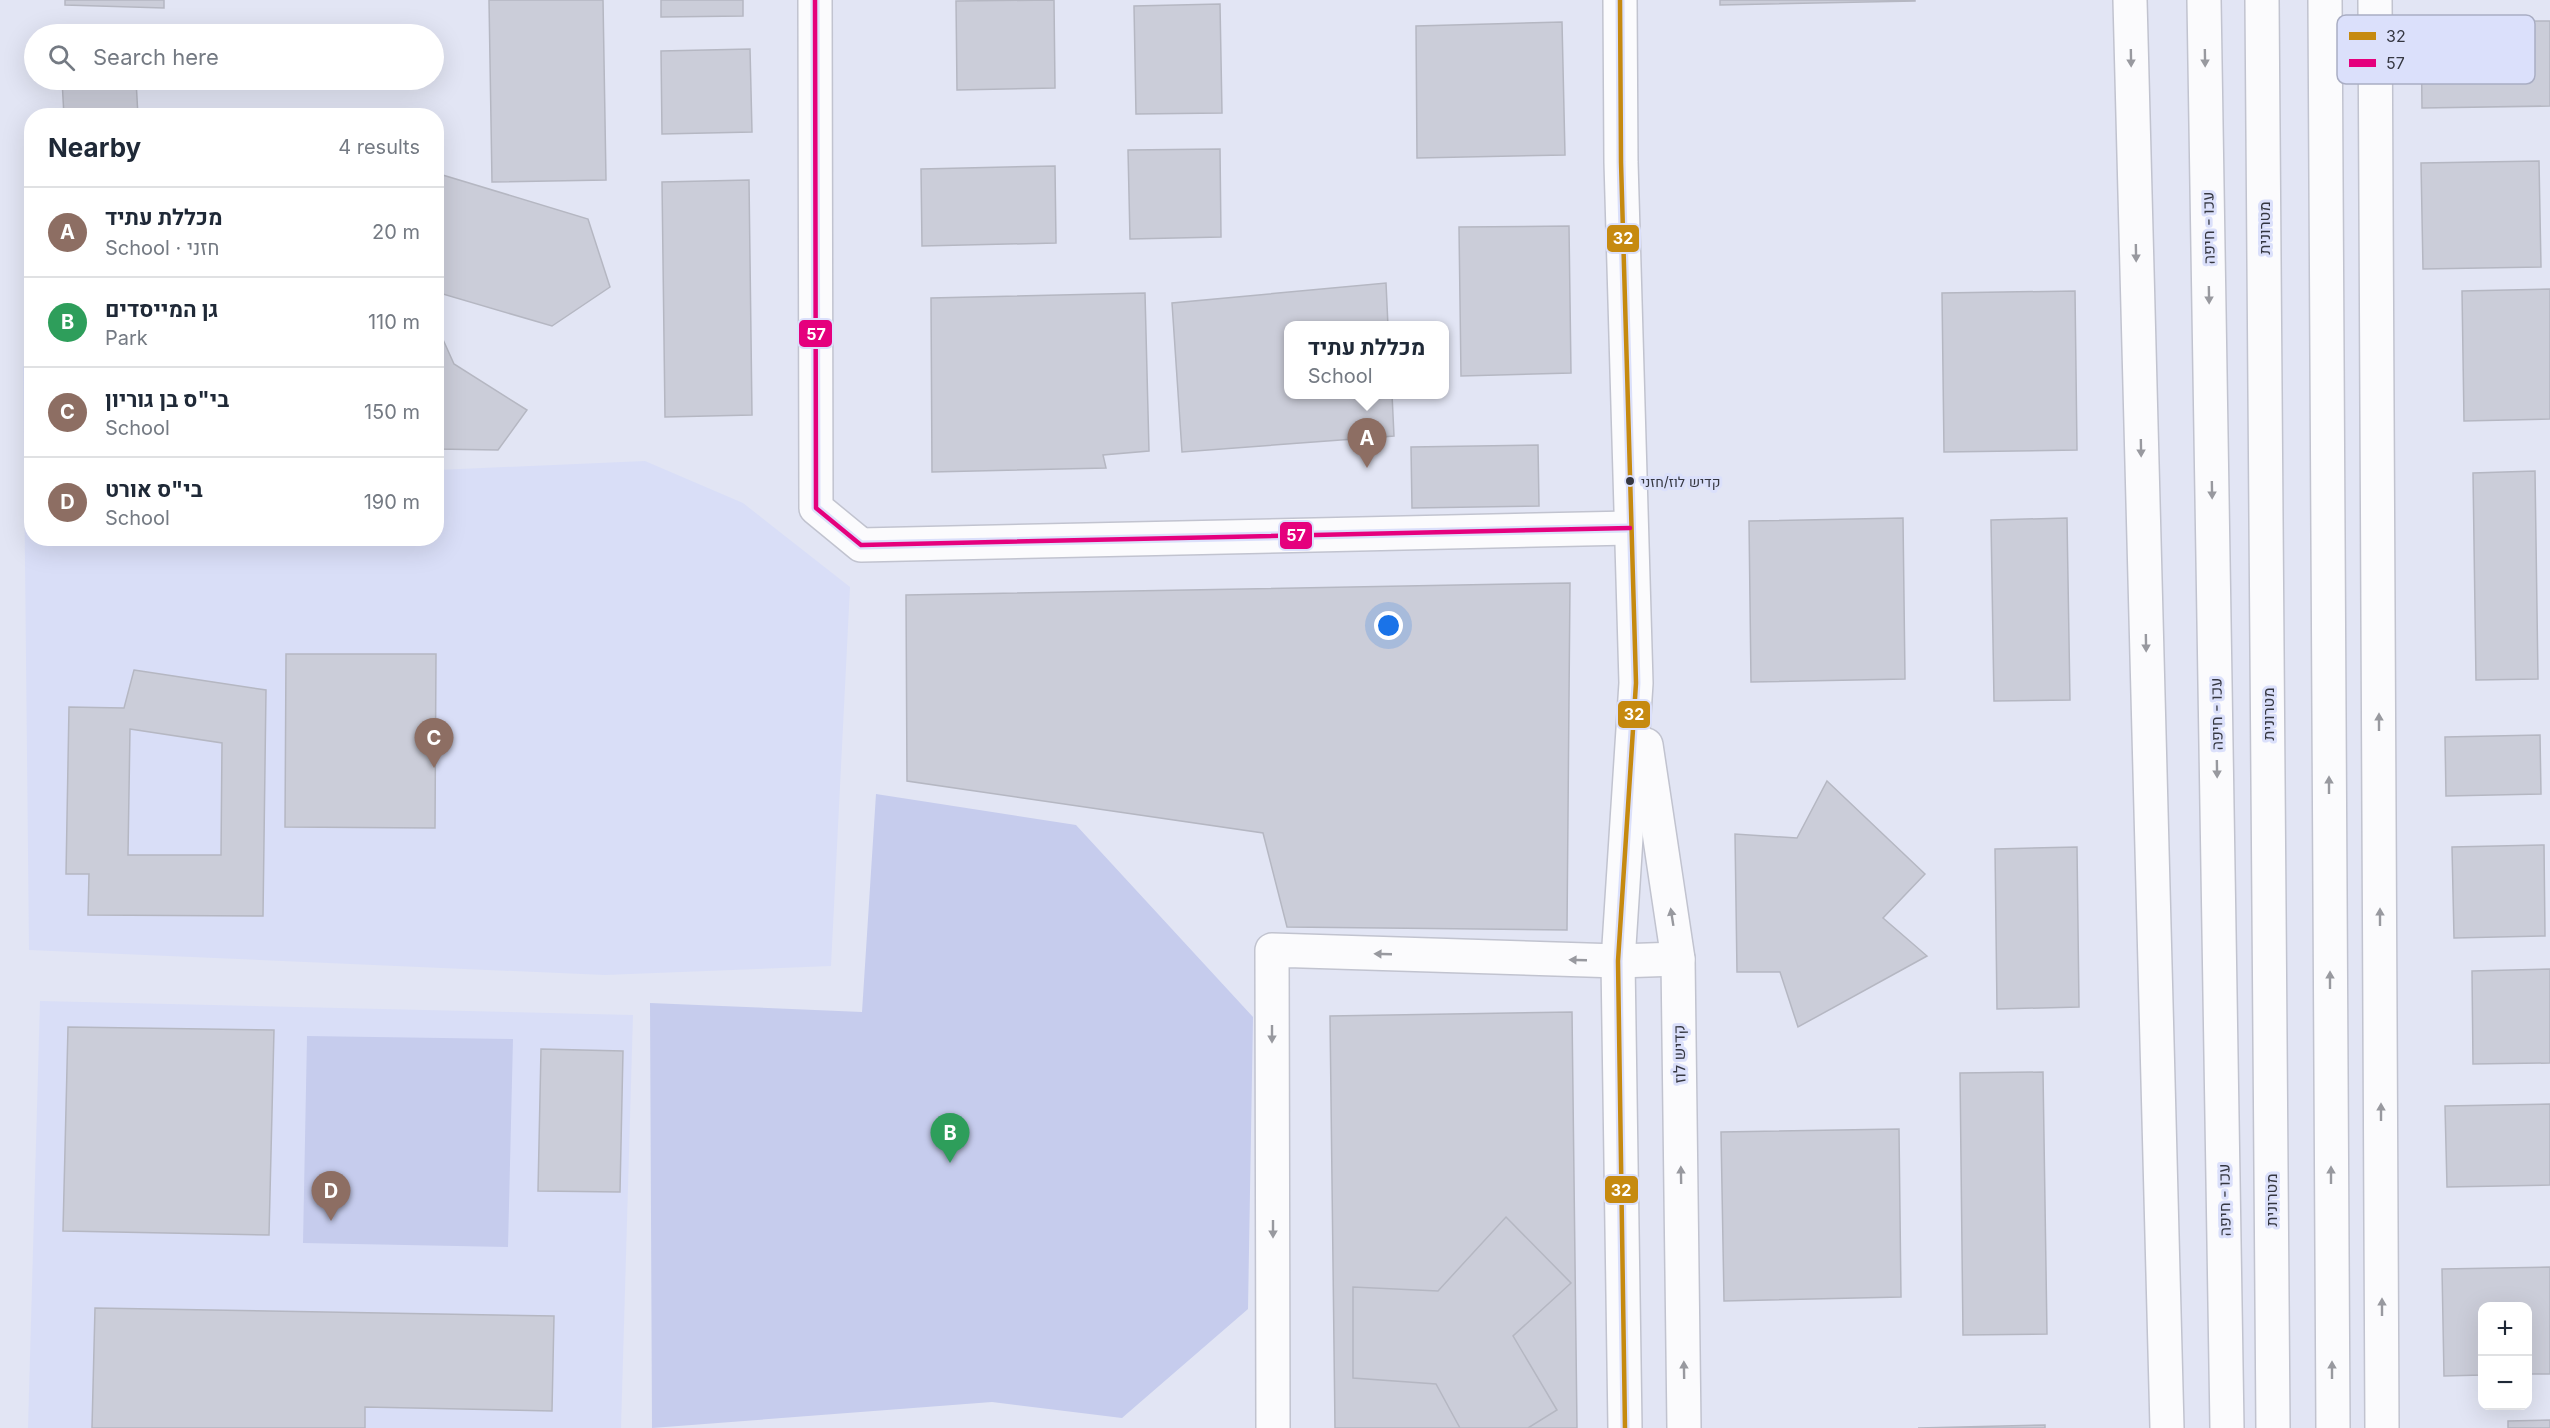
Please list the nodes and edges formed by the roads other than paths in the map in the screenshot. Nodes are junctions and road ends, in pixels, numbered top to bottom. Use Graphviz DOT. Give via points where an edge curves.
graph roads {
  1 [pos="815,0"];
  2 [pos="1620,0"];
  3 [pos="2130,0"];
  4 [pos="2204,0"];
  5 [pos="2262,0"];
  6 [pos="2325,0"];
  7 [pos="2375,0"];
  8 [pos="2375,15"];
  9 [pos="2375,84"];
  10 [pos="1630,528"];
  11 [pos="1636,683"];
  12 [pos="1678,959"];
  13 [pos="1618,961"];
  14 [pos="1273,1428"];
  15 [pos="1624,1428"];
  16 [pos="1684,1428"];
  17 [pos="2167,1428"];
  18 [pos="2227,1428"];
  19 [pos="2273,1428"];
  20 [pos="2333,1428"];
  21 [pos="2382,1428"];
  1 -- 10 [label="main road" via="816,508 861,545"];
  2 -- 10 [label="main road, קדיש לוז"];
  3 -- 17 [label="main road, one-way"];
  4 -- 18 [label="main road, עכו - חיפה, one-way"];
  5 -- 19 [label="main road, מטרונית"];
  20 -- 6 [label="main road, one-way"];
  8 -- 7 [label="main road, one-way"];
  21 -- 9 [label="main road, one-way"];
  10 -- 11 [label="main road, קדיש לוז"];
  12 -- 11 [label="main road, קדיש לוז, one-way"];
  11 -- 13 [label="main road, קדיש לוז"];
  12 -- 13 [label="main road"];
  16 -- 12 [label="main road, קדיש לוז, one-way"];
  13 -- 14 [label="main road, one-way" via="1272,950"];
  13 -- 15 [label="main road, קדיש לוז"];
}
